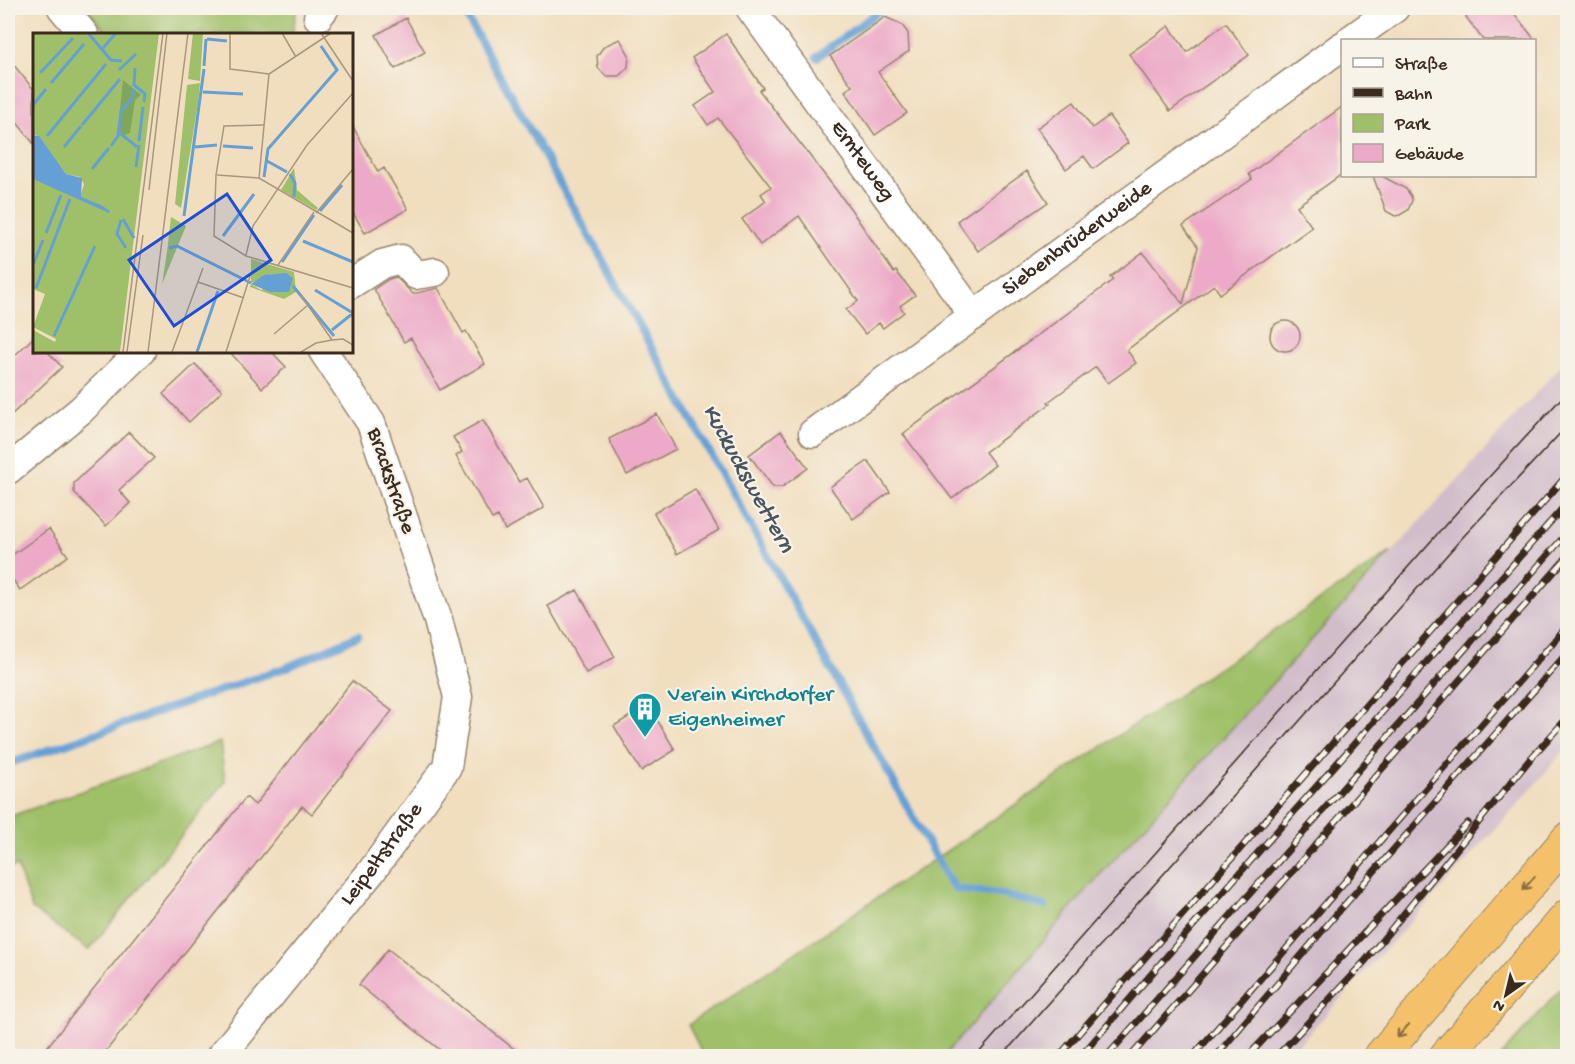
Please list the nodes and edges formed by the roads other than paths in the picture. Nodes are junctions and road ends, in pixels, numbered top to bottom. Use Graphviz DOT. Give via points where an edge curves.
graph roads {
  1 [pos="62,8"];
  2 [pos="750,8"];
  3 [pos="1395,8"];
  4 [pos="83,33"];
  5 [pos="1351,39"];
  6 [pos="1341,47"];
  7 [pos="435,272"];
  8 [pos="352,283"];
  9 [pos="974,316"];
  10 [pos="140,352"];
  11 [pos="324,352"];
  12 [pos="813,433"];
  13 [pos="8,470"];
  14 [pos="438,621"];
  15 [pos="1568,839"];
  16 [pos="1568,916"];
  17 [pos="220,1056"];
  18 [pos="1381,1056"];
  19 [pos="1446,1056"];
  1 -- 4 [label="street"];
  2 -- 9 [label="street, Ernteweg"];
  3 -- 5 [label="street"];
  6 -- 9 [label="street, Siebenbrüderweide"];
  7 -- 8 [label="street" via="416,275 401,259 382,264"];
  9 -- 12 [label="street, Siebenbrüderweide"];
  10 -- 13 [label="street" via="81,410"];
  11 -- 14 [label="street, Brackstraße" via="372,423"];
  14 -- 17 [label="street, Leipeltstraße" via="458,697 447,767 371,872"];
  15 -- 18 [label="highway, one-way"];
  16 -- 19 [label="highway"];
}
